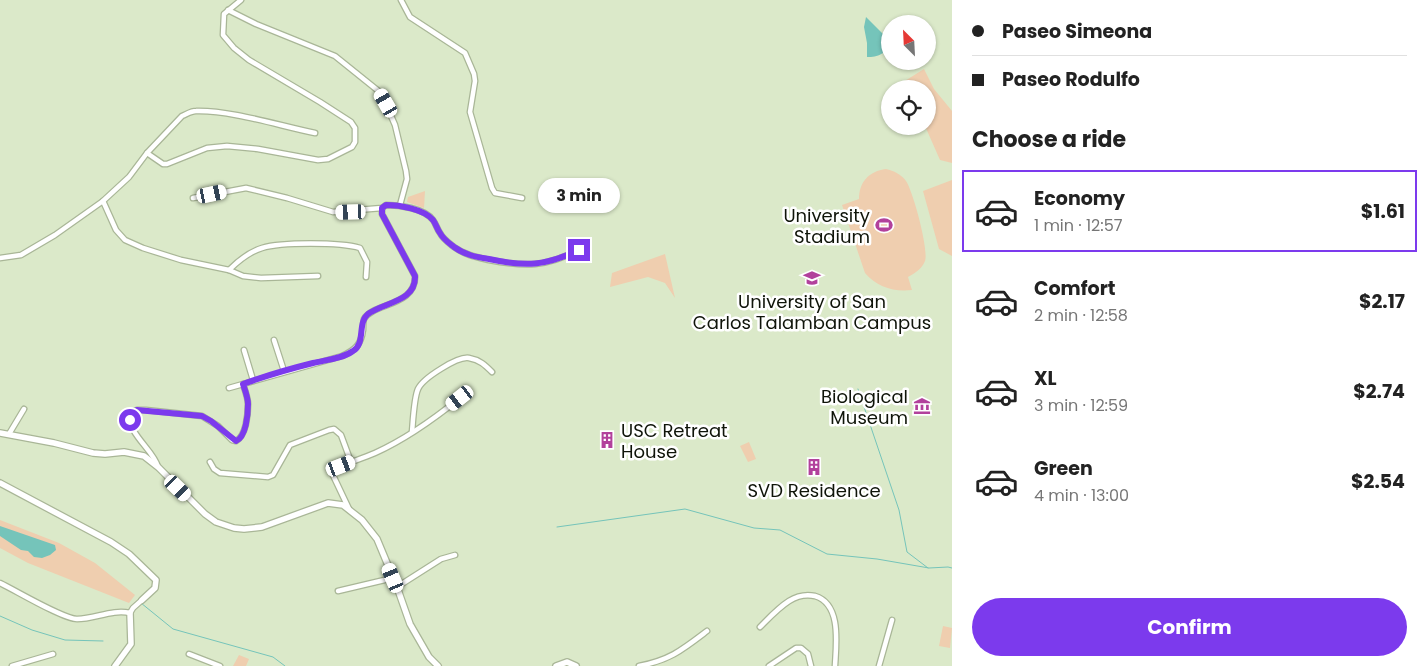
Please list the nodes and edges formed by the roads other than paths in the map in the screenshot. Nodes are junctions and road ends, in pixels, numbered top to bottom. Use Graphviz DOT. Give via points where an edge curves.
graph roads {
  1 [pos="241,0"];
  2 [pos="401,0"];
  3 [pos="228,10"];
  4 [pos="315,133"];
  5 [pos="147,153"];
  6 [pos="193,198"];
  7 [pos="522,198"];
  8 [pos="103,201"];
  9 [pos="400,205"];
  10 [pos="382,208"];
  11 [pos="579,250"];
  12 [pos="0,258"];
  13 [pos="229,270"];
  14 [pos="318,276"];
  15 [pos="366,277"];
  16 [pos="274,340"];
  17 [pos="244,350"];
  18 [pos="284,371"];
  19 [pos="492,372"];
  20 [pos="253,380"];
  21 [pos="243,384"];
  22 [pos="229,388"];
  23 [pos="460,398"];
  24 [pos="24,408"];
  25 [pos="412,432"];
  26 [pos="0,433"];
  27 [pos="9,434"];
  28 [pos="210,462"];
  29 [pos="351,462"];
  30 [pos="158,467"];
  31 [pos="0,483"];
  32 [pos="349,509"];
  33 [pos="455,555"];
  34 [pos="393,578"];
  35 [pos="0,583"];
  36 [pos="397,587"];
  37 [pos="338,591"];
  38 [pos="140,602"];
  39 [pos="130,613"];
  40 [pos="892,620"];
  41 [pos="760,627"];
  42 [pos="707,631"];
  43 [pos="53,654"];
  44 [pos="189,654"];
  45 [pos="12,666"];
  46 [pos="115,666"];
  47 [pos="220,666"];
  48 [pos="438,666"];
  49 [pos="556,666"];
  50 [pos="576,666"];
  51 [pos="639,666"];
  52 [pos="768,666"];
  53 [pos="811,666"];
  54 [pos="835,666"];
  55 [pos="879,666"];
  1 -- 3 [label="street"];
  2 -- 7 [label="street" via="410,17 465,53 475,81 470,112 492,188 496,193"];
  3 -- 5 [label="street" via="224,14 223,35 234,48 248,60 351,122 355,128 352,148 337,156 318,160 227,146 207,148 168,164"];
  3 -- 9 [label="street" via="335,56 380,94 395,125 406,171 407,180"];
  4 -- 5 [label="street" via="195,111 182,116"];
  5 -- 8 [label="street" via="129,177"];
  6 -- 10 [label="street" via="246,188 334,212"];
  8 -- 12 [label="street" via="21,255"];
  8 -- 13 [label="street" via="116,230 125,240 181,260"];
  9 -- 10 [label="street"];
  9 -- 11 [label="street" via="432,218 441,235 467,255 528,265 559,260"];
  10 -- 18 [label="street" via="382,214 415,276 412,290 364,319 358,346 353,351"];
  13 -- 14 [label="street" via="261,278"];
  13 -- 15 [label="street" via="249,254 263,248 335,245 360,248 367,262"];
  16 -- 18 [label="street"];
  17 -- 20 [label="street"];
  18 -- 20 [label="street"];
  19 -- 25 [label="street" via="480,361 467,357 425,380 418,390"];
  20 -- 21 [label="street"];
  21 -- 22 [label="street"];
  21 -- 30 [label="street" via="248,403 247,416 242,435 236,441 202,416 146,410 130,413 133,427"];
  23 -- 25 [label="street" via="432,421"];
  24 -- 27 [label="street"];
  25 -- 29 [label="street"];
  26 -- 27 [label="street"];
  27 -- 30 [label="street" via="93,453 136,454"];
  28 -- 29 [label="street" via="220,473 268,477 273,475 290,445 334,429 341,435"];
  29 -- 32 [label="street" via="331,468"];
  30 -- 32 [label="street" via="205,514 234,528 262,527 328,503"];
  31 -- 38 [label="street" via="129,554 156,580 155,588"];
  32 -- 34 [label="street" via="372,532"];
  33 -- 36 [label="street" via="441,559"];
  34 -- 36 [label="street"];
  34 -- 37 [label="street"];
  35 -- 39 [label="street" via="69,618"];
  36 -- 48 [label="street" via="410,624"];
  38 -- 39 [label="street"];
  39 -- 46 [label="street" via="131,644"];
  40 -- 55 [label="street"];
  41 -- 54 [label="street" via="791,600 801,595 817,597 825,602 834,616"];
  42 -- 51 [label="street" via="672,656"];
  43 -- 45 [label="street"];
  44 -- 47 [label="street"];
  49 -- 50 [label="street" via="568,662"];
  52 -- 53 [label="street" via="796,648 808,654"];
}
